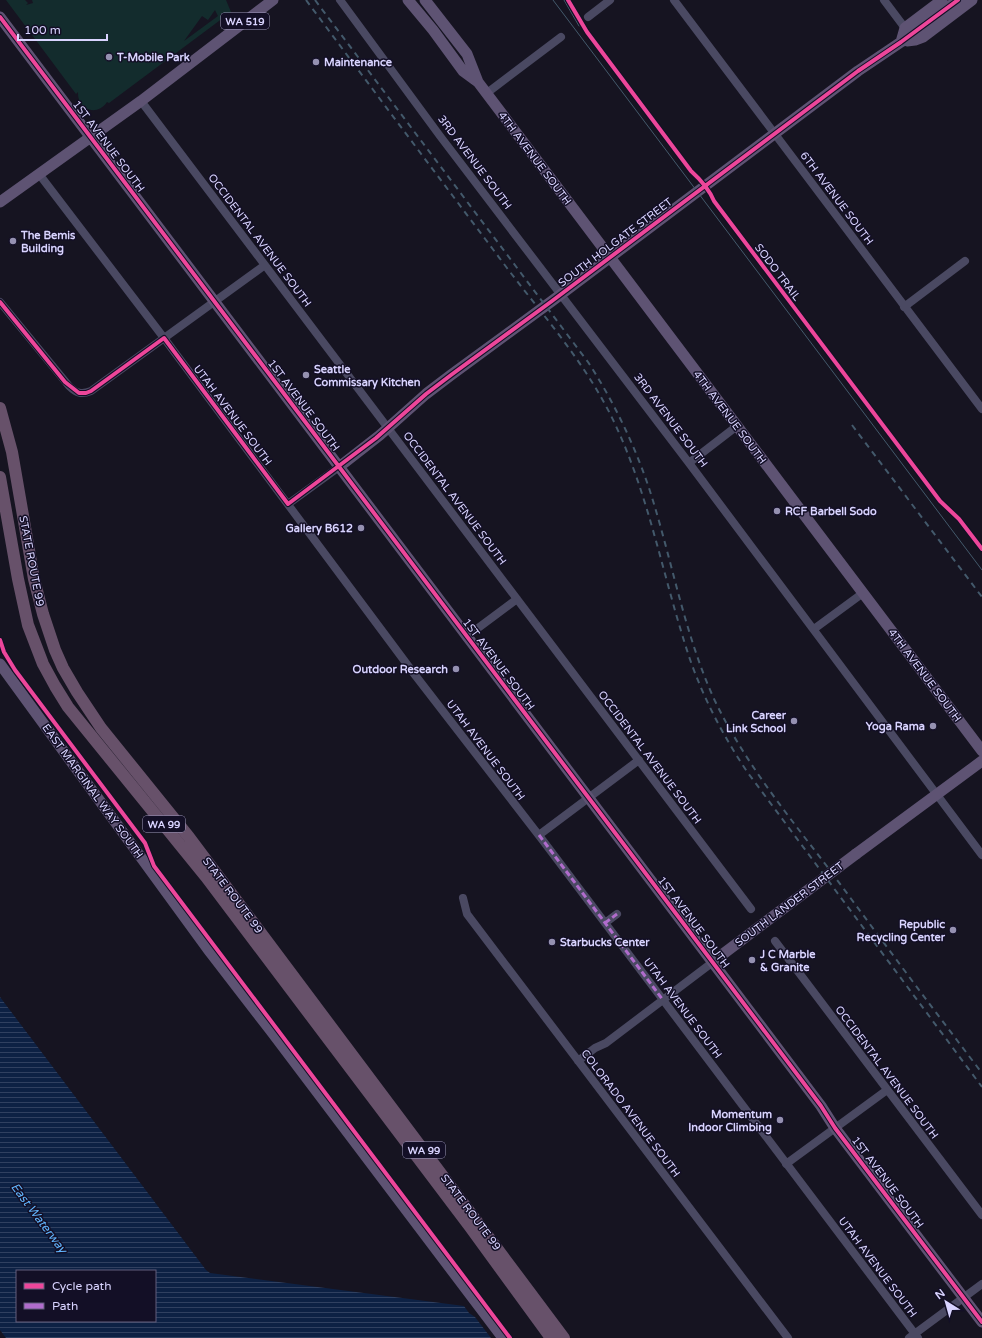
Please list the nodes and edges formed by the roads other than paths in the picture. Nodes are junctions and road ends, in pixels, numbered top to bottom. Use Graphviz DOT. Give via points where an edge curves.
graph roads {
  1 [pos="273,0"];
  2 [pos="340,0"];
  3 [pos="400,0"];
  4 [pos="408,0"];
  5 [pos="417,0"];
  6 [pos="425,0"];
  7 [pos="610,0"];
  8 [pos="674,0"];
  9 [pos="884,0"];
  10 [pos="942,0"];
  11 [pos="958,0"];
  12 [pos="972,0"];
  13 [pos="0,17"];
  14 [pos="588,17"];
  15 [pos="905,28"];
  16 [pos="561,37"];
  17 [pos="901,42"];
  18 [pos="444,45"];
  19 [pos="478,82"];
  20 [pos="487,93"];
  21 [pos="141,101"];
  22 [pos="775,134"];
  23 [pos="90,137"];
  24 [pos="39,174"];
  25 [pos="0,202"];
  26 [pos="610,258"];
  27 [pos="965,261"];
  28 [pos="265,265"];
  29 [pos="562,294"];
  30 [pos="0,302"];
  31 [pos="214,302"];
  32 [pos="904,307"];
  33 [pos="164,338"];
  34 [pos="0,408"];
  35 [pos="982,409"];
  36 [pos="737,426"];
  37 [pos="388,428"];
  38 [pos="689,462"];
  39 [pos="339,467"];
  40 [pos="0,477"];
  41 [pos="288,504"];
  42 [pos="863,593"];
  43 [pos="517,599"];
  44 [pos="814,629"];
  45 [pos="466,637"];
  46 [pos="1,664"];
  47 [pos="982,751"];
  48 [pos="639,760"];
  49 [pos="982,761"];
  50 [pos="937,794"];
  51 [pos="589,798"];
  52 [pos="539,835"];
  53 [pos="982,855"];
  54 [pos="463,898"];
  55 [pos="751,909"];
  56 [pos="617,914"];
  57 [pos="605,923"];
  58 [pos="775,941"];
  59 [pos="713,962"];
  60 [pos="662,1000"];
  61 [pos="578,1061"];
  62 [pos="887,1090"];
  63 [pos="835,1128"];
  64 [pos="786,1164"];
  65 [pos="982,1215"];
  66 [pos="982,1284"];
  67 [pos="518,1285"];
  68 [pos="964,1297"];
  69 [pos="982,1322"];
  70 [pos="914,1337"];
  71 [pos="503,1338"];
  72 [pos="551,1338"];
  73 [pos="564,1338"];
  74 [pos="788,1338"];
  1 -- 21 [label="main road, WA 519"];
  2 -- 29 [label="street, 3RD AVENUE SOUTH" via="440,136"];
  3 -- 18 [label="main road" via="429,34"];
  4 -- 18 [label="main road, 4TH AVENUE SOUTH"];
  5 -- 19 [label="main road" via="463,57"];
  6 -- 19 [label="main road, 4TH AVENUE SOUTH" via="467,54"];
  7 -- 14 [label="street"];
  8 -- 22 [label="street, 6TH AVENUE SOUTH"];
  9 -- 15 [label="street"];
  10 -- 15 [label="main road"];
  11 -- 17 [label="main road, SOUTH HOLGATE STREET"];
  12 -- 17 [label="main road, SOUTH HOLGATE STREET" via="923,37"];
  13 -- 23 [label="main road, 1ST AVENUE SOUTH"];
  15 -- 17 [label="main road"];
  16 -- 20 [label="street"];
  17 -- 22 [label="main road, SOUTH HOLGATE STREET" via="855,73"];
  18 -- 19 [label="main road, 4TH AVENUE SOUTH" via="463,71"];
  19 -- 20 [label="main road, 4TH AVENUE SOUTH"];
  20 -- 26 [label="main road, 4TH AVENUE SOUTH"];
  21 -- 23 [label="main road, WA 519"];
  21 -- 28 [label="street, OCCIDENTAL AVENUE SOUTH"];
  22 -- 26 [label="main road, SOUTH HOLGATE STREET"];
  22 -- 32 [label="street, 6TH AVENUE SOUTH"];
  23 -- 24 [label="main road"];
  23 -- 31 [label="main road, 1ST AVENUE SOUTH"];
  24 -- 25 [label="main road"];
  24 -- 33 [label="street, UTAH AVENUE SOUTH"];
  26 -- 29 [label="main road, SOUTH HOLGATE STREET"];
  26 -- 36 [label="main road, 4TH AVENUE SOUTH"];
  27 -- 32 [label="street"];
  28 -- 31 [label="street"];
  28 -- 37 [label="street, OCCIDENTAL AVENUE SOUTH"];
  29 -- 37 [label="main road, SOUTH HOLGATE STREET" via="451,374"];
  29 -- 38 [label="street, 3RD AVENUE SOUTH"];
  30 -- 33 [label="street" via="65,382 81,394 91,391"];
  31 -- 33 [label="street"];
  31 -- 39 [label="main road, 1ST AVENUE SOUTH"];
  32 -- 35 [label="street, 6TH AVENUE SOUTH"];
  33 -- 41 [label="street, UTAH AVENUE SOUTH"];
  34 -- 67 [label="highway, STATE ROUTE 99 / WA 99" via="12,452 34,580 55,650 77,692 101,728 193,843 467,1207"];
  36 -- 38 [label="street"];
  36 -- 42 [label="main road, 4TH AVENUE SOUTH"];
  37 -- 39 [label="main road, SOUTH HOLGATE STREET"];
  37 -- 43 [label="street, OCCIDENTAL AVENUE SOUTH"];
  38 -- 44 [label="street, 3RD AVENUE SOUTH"];
  39 -- 41 [label="street, SOUTH HOLGATE STREET"];
  39 -- 45 [label="main road, 1ST AVENUE SOUTH"];
  40 -- 67 [label="highway, STATE ROUTE 99 / WA 99" via="30,631 43,664 68,707 206,877 470,1227"];
  41 -- 52 [label="street, UTAH AVENUE SOUTH"];
  42 -- 44 [label="street"];
  42 -- 47 [label="main road, 4TH AVENUE SOUTH"];
  43 -- 45 [label="street"];
  43 -- 48 [label="street, OCCIDENTAL AVENUE SOUTH"];
  44 -- 50 [label="street, 3RD AVENUE SOUTH"];
  45 -- 51 [label="main road, 1ST AVENUE SOUTH"];
  46 -- 71 [label="main road, EAST MARGINAL WAY SOUTH" via="210,952"];
  48 -- 51 [label="street"];
  48 -- 55 [label="street, OCCIDENTAL AVENUE SOUTH"];
  49 -- 50 [label="main road, SOUTH LANDER STREET"];
  50 -- 53 [label="street, 3RD AVENUE SOUTH"];
  50 -- 59 [label="main road, SOUTH LANDER STREET, bridge"];
  51 -- 52 [label="street"];
  51 -- 59 [label="main road, 1ST AVENUE SOUTH"];
  52 -- 57 [label="street, UTAH AVENUE SOUTH"];
  54 -- 61 [label="street, COLORADO AVENUE SOUTH" via="467,914"];
  56 -- 57 [label="street"];
  57 -- 60 [label="street, UTAH AVENUE SOUTH"];
  58 -- 62 [label="street, OCCIDENTAL AVENUE SOUTH"];
  59 -- 60 [label="street, SOUTH LANDER STREET"];
  59 -- 63 [label="main road, 1ST AVENUE SOUTH" via="818,1101"];
  60 -- 61 [label="street, SOUTH LANDER STREET"];
  60 -- 64 [label="street, UTAH AVENUE SOUTH"];
  61 -- 74 [label="street, COLORADO AVENUE SOUTH"];
  62 -- 63 [label="street"];
  62 -- 65 [label="street, OCCIDENTAL AVENUE SOUTH"];
  63 -- 64 [label="street"];
  63 -- 68 [label="main road, 1ST AVENUE SOUTH"];
  64 -- 70 [label="street, UTAH AVENUE SOUTH"];
  66 -- 68 [label="street"];
  67 -- 72 [label="highway, STATE ROUTE 99 / WA 99"];
  67 -- 73 [label="highway, STATE ROUTE 99 / WA 99"];
  68 -- 69 [label="main road, 1ST AVENUE SOUTH"];
  68 -- 70 [label="street"];
}
